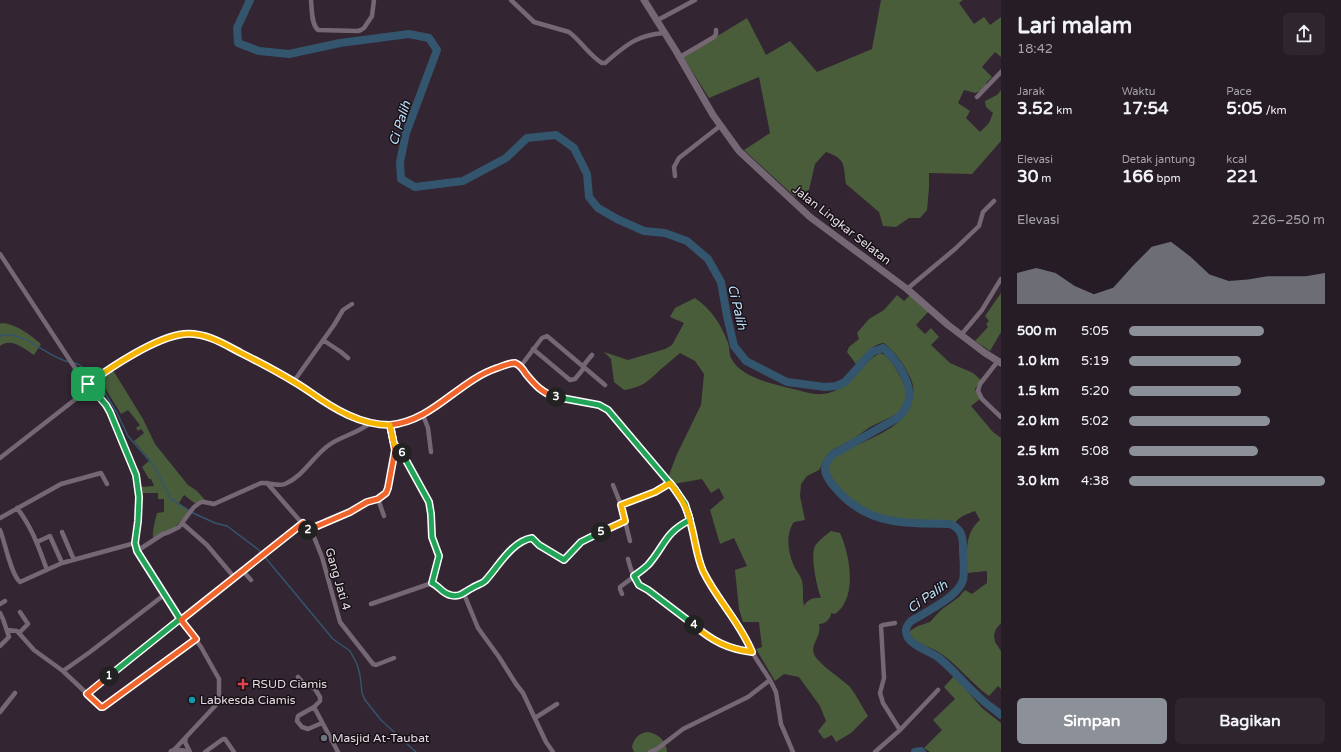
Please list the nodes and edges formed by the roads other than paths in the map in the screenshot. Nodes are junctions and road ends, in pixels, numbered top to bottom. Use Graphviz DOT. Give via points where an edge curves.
graph roads {
  1 [pos="311,0"];
  2 [pos="374,0"];
  3 [pos="511,0"];
  4 [pos="644,0"];
  5 [pos="692,1"];
  6 [pos="656,21"];
  7 [pos="716,30"];
  8 [pos="664,33"];
  9 [pos="680,57"];
  10 [pos="1001,72"];
  11 [pos="977,97"];
  12 [pos="720,126"];
  13 [pos="675,176"];
  14 [pos="994,201"];
  15 [pos="0,254"];
  16 [pos="1001,279"];
  17 [pos="907,289"];
  18 [pos="352,304"];
  19 [pos="961,335"];
  20 [pos="323,340"];
  21 [pos="533,349"];
  22 [pos="592,355"];
  23 [pos="348,358"];
  24 [pos="1000,362"];
  25 [pos="520,367"];
  26 [pos="584,367"];
  27 [pos="82,377"];
  28 [pos="294,381"];
  29 [pos="88,384"];
  30 [pos="605,385"];
  31 [pos="97,395"];
  32 [pos="76,398"];
  33 [pos="423,415"];
  34 [pos="1001,417"];
  35 [pos="370,424"];
  36 [pos="390,425"];
  37 [pos="394,444"];
  38 [pos="431,452"];
  39 [pos="0,458"];
  40 [pos="267,483"];
  41 [pos="670,483"];
  42 [pos="107,484"];
  43 [pos="613,485"];
  44 [pos="378,499"];
  45 [pos="621,505"];
  46 [pos="18,508"];
  47 [pos="384,516"];
  48 [pos="0,518"];
  49 [pos="690,520"];
  50 [pos="625,521"];
  51 [pos="182,523"];
  52 [pos="303,523"];
  53 [pos="0,530"];
  54 [pos="309,530"];
  55 [pos="62,532"];
  56 [pos="630,541"];
  57 [pos="37,542"];
  58 [pos="135,543"];
  59 [pos="137,551"];
  60 [pos="628,559"];
  61 [pos="74,560"];
  62 [pos="62,563"];
  63 [pos="47,570"];
  64 [pos="242,570"];
  65 [pos="634,576"];
  66 [pos="234,577"];
  67 [pos="251,580"];
  68 [pos="432,583"];
  69 [pos="464,594"];
  70 [pos="622,594"];
  71 [pos="164,595"];
  72 [pos="5,601"];
  73 [pos="0,604"];
  74 [pos="371,604"];
  75 [pos="20,612"];
  76 [pos="0,613"];
  77 [pos="181,619"];
  78 [pos="895,623"];
  79 [pos="7,630"];
  80 [pos="19,633"];
  81 [pos="196,639"];
  82 [pos="0,646"];
  83 [pos="752,652"];
  84 [pos="394,658"];
  85 [pos="63,671"];
  86 [pos="298,677"];
  87 [pos="770,680"];
  88 [pos="938,690"];
  89 [pos="15,693"];
  90 [pos="87,694"];
  91 [pos="557,704"];
  92 [pos="314,707"];
  93 [pos="0,712"];
  94 [pos="535,718"];
  95 [pos="322,723"];
  96 [pos="900,730"];
  97 [pos="186,737"];
  98 [pos="173,752"];
  99 [pos="186,752"];
  100 [pos="190,752"];
  101 [pos="205,752"];
  102 [pos="234,752"];
  103 [pos="338,752"];
  104 [pos="553,752"];
  105 [pos="650,752"];
  106 [pos="793,752"];
  107 [pos="875,752"];
  1 -- 2 [label="street" via="315,28 321,31 358,31 364,28 372,16"];
  3 -- 8 [label="street" via="534,22 569,32 602,63 635,39"];
  4 -- 6 [label="street, Jalan Lingkar Selatan"];
  5 -- 6 [label="street"];
  6 -- 8 [label="street, Jalan Lingkar Selatan"];
  7 -- 9 [label="street" via="714,37"];
  8 -- 9 [label="street, Jalan Lingkar Selatan"];
  9 -- 12 [label="street, Jalan Lingkar Selatan"];
  10 -- 11 [label="street"];
  12 -- 13 [label="street" via="679,158 674,167"];
  12 -- 17 [label="street, Jalan Lingkar Selatan" via="739,151 810,217"];
  14 -- 17 [label="street" via="983,212 978,226"];
  15 -- 27 [label="street"];
  16 -- 19 [label="street" via="982,310"];
  17 -- 19 [label="street, Jalan Lingkar Selatan"];
  18 -- 20 [label="street" via="344,308"];
  19 -- 24 [label="street, Jalan Lingkar Selatan"];
  20 -- 23 [label="street"];
  20 -- 28 [label="street"];
  21 -- 25 [label="street"];
  21 -- 26 [label="street" via="547,336"];
  21 -- 26 [label="street" via="570,380 574,381"];
  22 -- 26 [label="street"];
  24 -- 34 [label="street" via="980,384 978,391"];
  25 -- 33 [label="street" via="511,363 486,371"];
  25 -- 41 [label="street" via="538,388 549,395 599,405 608,410"];
  26 -- 30 [label="street"];
  27 -- 29 [label="street"];
  27 -- 32 [label="street"];
  28 -- 29 [label="street" via="219,342 194,334 180,334 163,339 134,354"];
  28 -- 35 [label="street" via="335,408"];
  29 -- 31 [label="street"];
  31 -- 32 [label="street"];
  31 -- 58 [label="street" via="110,412 136,475 139,497"];
  32 -- 39 [label="street"];
  33 -- 36 [label="street"];
  33 -- 38 [label="street" via="428,428"];
  35 -- 36 [label="street"];
  35 -- 40 [label="street" via="329,445 292,480 280,485"];
  36 -- 37 [label="street"];
  37 -- 44 [label="street" via="395,452 388,488"];
  37 -- 68 [label="street" via="402,452 429,502 432,537 439,556"];
  40 -- 51 [label="street" via="256,485 214,504 202,502"];
  40 -- 52 [label="street, Gang Jati 4"];
  41 -- 45 [label="street" via="655,492"];
  41 -- 49 [label="street" via="685,504"];
  42 -- 46 [label="street" via="101,473 71,480"];
  43 -- 45 [label="street"];
  44 -- 47 [label="street"];
  44 -- 54 [label="street"];
  45 -- 50 [label="street"];
  46 -- 48 [label="street"];
  46 -- 57 [label="street"];
  49 -- 65 [label="street" via="675,529 648,565"];
  49 -- 83 [label="street" via="703,570 740,628"];
  50 -- 56 [label="street"];
  50 -- 69 [label="street" via="581,542 564,560 532,538 529,539 515,547 499,562 484,583"];
  51 -- 59 [label="street"];
  51 -- 66 [label="street" via="207,545"];
  52 -- 54 [label="street, Gang Jati 4"];
  52 -- 64 [label="street"];
  53 -- 63 [label="street" via="18,581 23,582"];
  54 -- 84 [label="street, Gang Jati 4" via="322,557 340,624 373,664"];
  55 -- 61 [label="street"];
  57 -- 62 [label="street" via="50,536"];
  57 -- 63 [label="street"];
  58 -- 59 [label="street"];
  58 -- 61 [label="street"];
  59 -- 71 [label="street"];
  60 -- 65 [label="street"];
  61 -- 62 [label="street"];
  62 -- 63 [label="street"];
  64 -- 66 [label="street"];
  64 -- 67 [label="street"];
  65 -- 70 [label="street" via="620,587"];
  65 -- 83 [label="street" via="639,585 706,636 724,645"];
  66 -- 77 [label="street"];
  68 -- 69 [label="street" via="449,595"];
  68 -- 74 [label="street"];
  69 -- 94 [label="street" via="478,628 523,693"];
  71 -- 77 [label="street"];
  71 -- 85 [label="street"];
  72 -- 73 [label="street"];
  75 -- 80 [label="street" via="28,624"];
  76 -- 79 [label="street"];
  77 -- 81 [label="street"];
  77 -- 90 [label="street"];
  78 -- 96 [label="street" via="881,626 884,678 880,693 883,703"];
  79 -- 80 [label="street"];
  79 -- 82 [label="street" via="9,637"];
  80 -- 85 [label="street" via="34,650"];
  81 -- 90 [label="street" via="103,707"];
  81 -- 97 [label="street" via="219,679 219,698 215,706"];
  83 -- 87 [label="street"];
  85 -- 90 [label="street"];
  86 -- 92 [label="street" via="304,685 313,687 320,697 320,702"];
  87 -- 105 [label="street" via="748,697 683,729"];
  87 -- 106 [label="street" via="776,692 781,724"];
  88 -- 96 [label="street"];
  89 -- 93 [label="street"];
  91 -- 94 [label="street"];
  92 -- 95 [label="street"];
  92 -- 95 [label="street" via="296,719 305,729"];
  94 -- 104 [label="street"];
  95 -- 103 [label="street"];
  96 -- 107 [label="street"];
  97 -- 98 [label="street"];
  97 -- 100 [label="street" via="185,742"];
  98 -- 99 [label="street"];
  101 -- 102 [label="street" via="223,739 226,739"];
}
